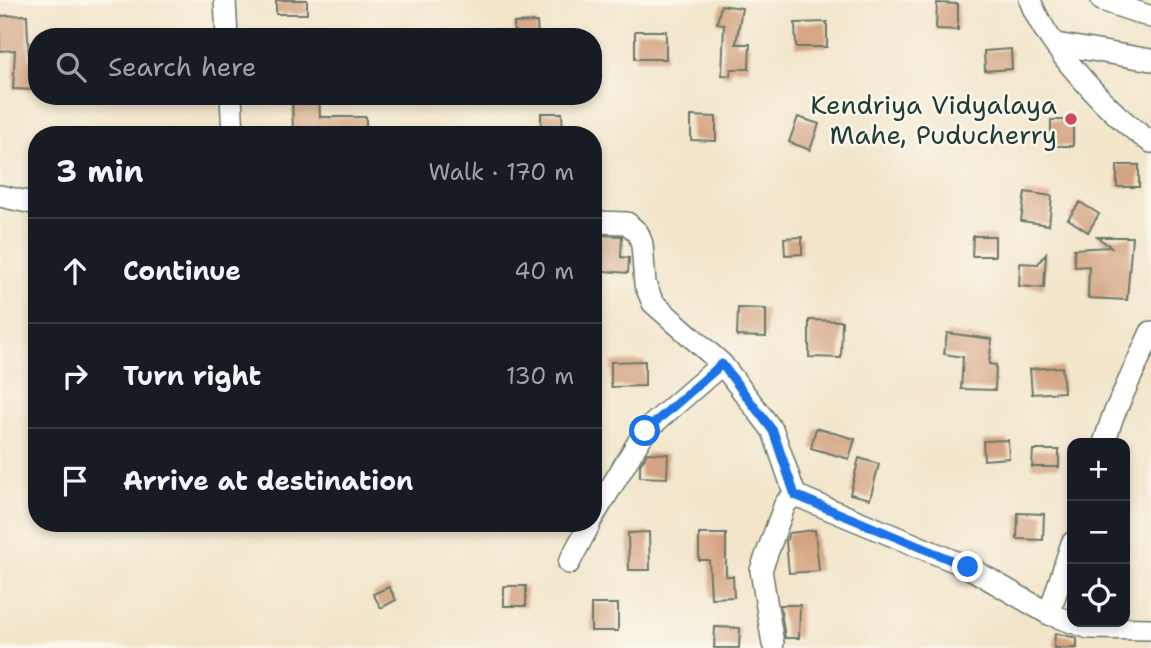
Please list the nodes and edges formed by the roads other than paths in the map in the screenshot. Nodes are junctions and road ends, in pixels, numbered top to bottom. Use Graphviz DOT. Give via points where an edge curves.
graph roads {
  1 [pos="225,0"];
  2 [pos="1030,0"];
  3 [pos="1102,0"];
  4 [pos="1151,18"];
  5 [pos="227,28"];
  6 [pos="1056,44"];
  7 [pos="1151,60"];
  8 [pos="231,105"];
  9 [pos="233,126"];
  10 [pos="1151,142"];
  11 [pos="0,197"];
  12 [pos="28,202"];
  13 [pos="602,222"];
  14 [pos="1151,332"];
  15 [pos="722,364"];
  16 [pos="1106,438"];
  17 [pos="795,495"];
  18 [pos="602,502"];
  19 [pos="585,532"];
  20 [pos="1067,558"];
  21 [pos="569,563"];
  22 [pos="1049,614"];
  23 [pos="1151,629"];
  24 [pos="773,644"];
  1 -- 5 [label="street"];
  2 -- 6 [label="street"];
  3 -- 4 [label="street"];
  6 -- 7 [label="street"];
  6 -- 10 [label="street" via="1133,131"];
  8 -- 9 [label="street"];
  11 -- 12 [label="street"];
  13 -- 15 [label="street" via="628,223 638,233 645,284 653,303"];
  14 -- 16 [label="street"];
  15 -- 17 [label="street" via="773,431"];
  15 -- 18 [label="street" via="645,431"];
  17 -- 22 [label="street" via="968,567"];
  17 -- 24 [label="street" via="785,504 761,570"];
  19 -- 21 [label="street"];
  20 -- 22 [label="street"];
  22 -- 23 [label="street" via="1089,628"];
}
